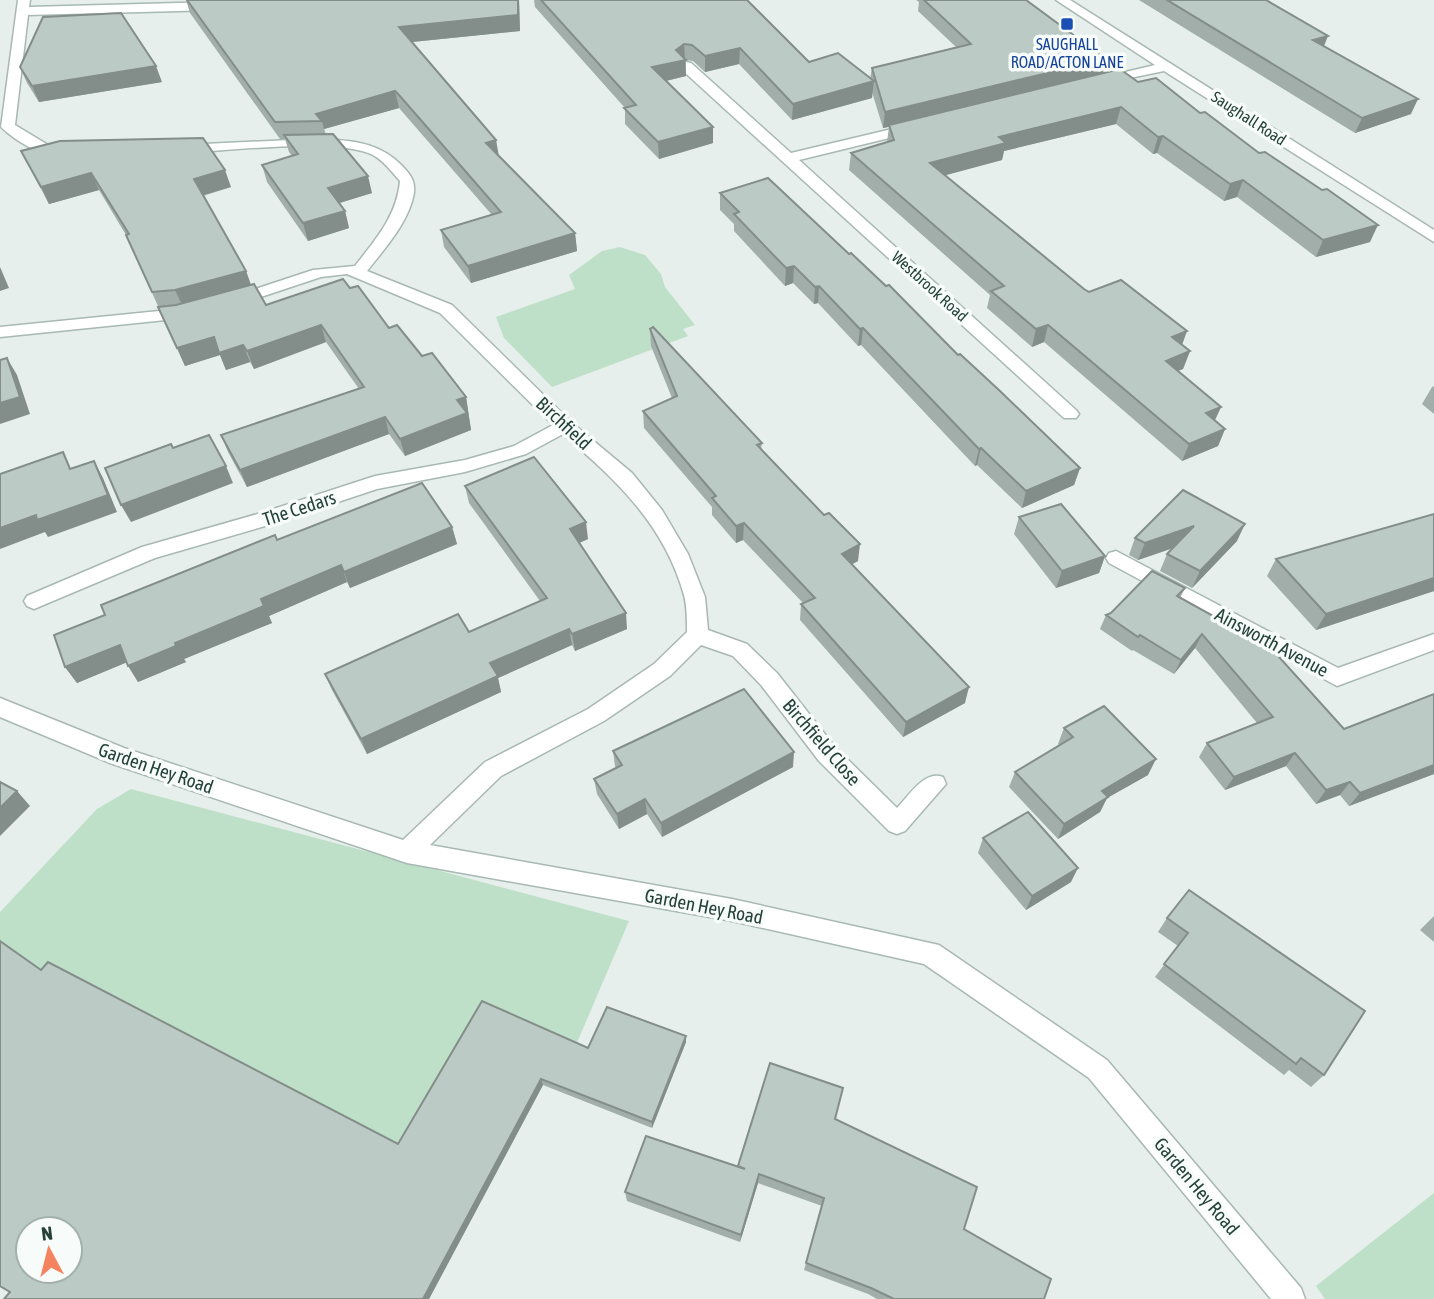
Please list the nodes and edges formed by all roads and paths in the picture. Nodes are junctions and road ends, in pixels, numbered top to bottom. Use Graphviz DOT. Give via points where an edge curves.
graph roads {
  1 [pos="1062,0"];
  2 [pos="23,6"];
  3 [pos="224,6"];
  4 [pos="686,66"];
  5 [pos="1167,66"];
  6 [pos="1086,86"];
  7 [pos="924,125"];
  8 [pos="4,128"];
  9 [pos="164,150"];
  10 [pos="88,151"];
  11 [pos="790,158"];
  12 [pos="1434,237"];
  13 [pos="359,271"];
  14 [pos="0,332"];
  15 [pos="1070,414"];
  16 [pos="565,426"];
  17 [pos="1116,558"];
  18 [pos="34,601"];
  19 [pos="698,635"];
  20 [pos="1434,642"];
  21 [pos="0,707"];
  22 [pos="935,784"];
  23 [pos="407,852"];
  24 [pos="1290,1299"];
  1 -- 5 [label="street, Saughall Road"];
  2 -- 3 [label="street"];
  2 -- 8 [label="street"];
  4 -- 11 [label="street, Westbrook Road"];
  5 -- 6 [label="street"];
  5 -- 12 [label="street, Saughall Road"];
  7 -- 11 [label="street"];
  8 -- 10 [label="street" via="50,152"];
  9 -- 13 [label="street" via="297,144 376,151 408,181 408,194"];
  11 -- 15 [label="street, Westbrook Road"];
  13 -- 14 [label="street, Birchfield" via="318,273 183,315"];
  13 -- 16 [label="street, Birchfield" via="446,309"];
  16 -- 18 [label="street, The Cedars" via="520,450 375,483 149,552"];
  16 -- 19 [label="street, Birchfield" via="625,478 655,515 678,554 695,597"];
  17 -- 20 [label="street, Ainsworth Avenue" via="1337,677"];
  19 -- 22 [label="street, Birchfield Close" via="740,650 769,679 827,754 897,824"];
  19 -- 23 [label="street" via="662,670 596,715 493,769"];
  21 -- 23 [label="street, Garden Hey Road" via="118,756"];
  23 -- 24 [label="street, Garden Hey Road" via="732,910 930,953 1098,1069"];
}
